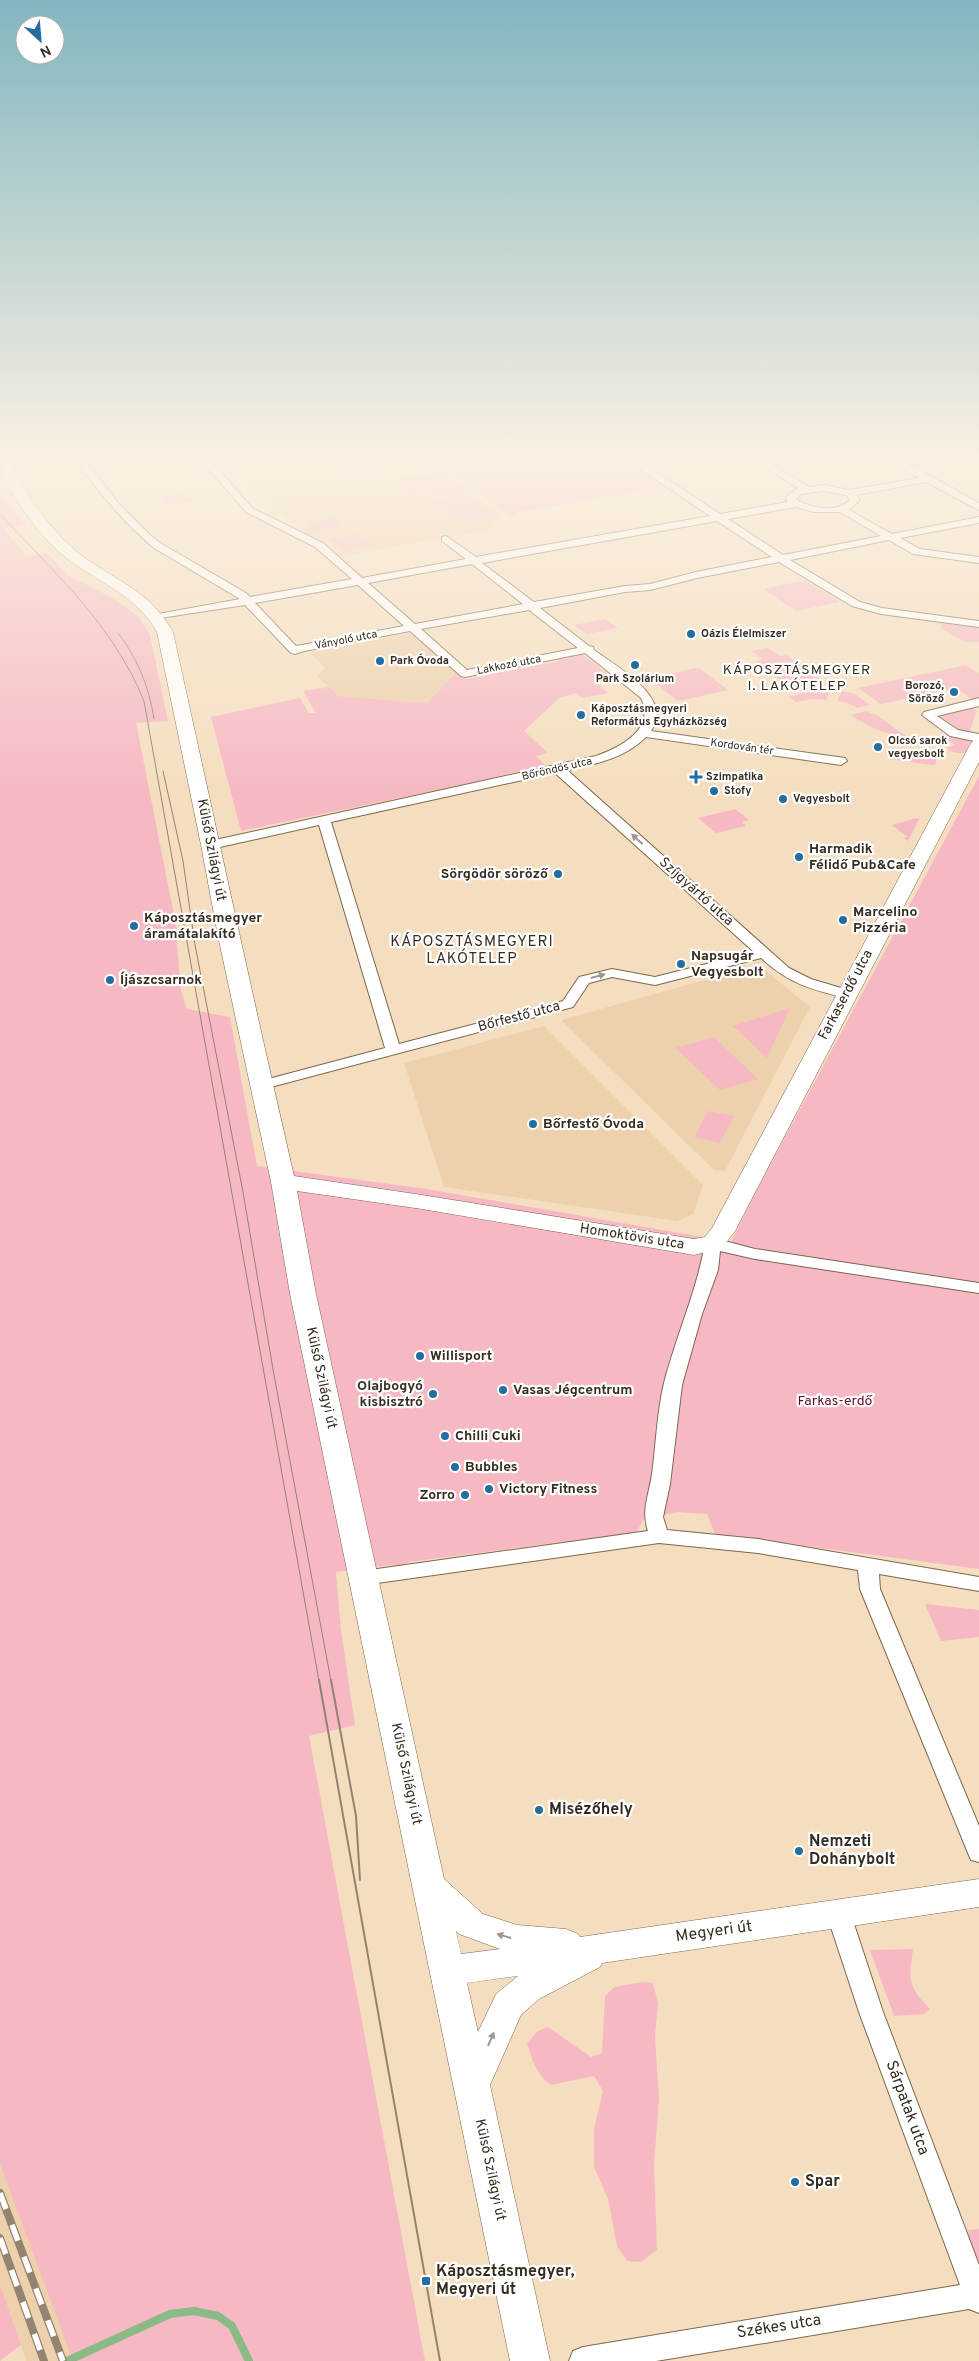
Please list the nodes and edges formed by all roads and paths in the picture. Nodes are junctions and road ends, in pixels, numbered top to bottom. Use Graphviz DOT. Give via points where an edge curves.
graph roads {
  1 [pos="94,570"];
  2 [pos="200,570"];
  3 [pos="348,570"];
  4 [pos="419,570"];
  5 [pos="487,570"];
  6 [pos="721,570"];
  7 [pos="800,570"];
  8 [pos="360,581"];
  9 [pos="248,601"];
  10 [pos="532,605"];
  11 [pos="158,617"];
  12 [pos="979,624"];
  13 [pos="412,627"];
  14 [pos="589,649"];
  15 [pos="979,702"];
  16 [pos="643,733"];
  17 [pos="979,738"];
  18 [pos="979,746"];
  19 [pos="841,761"];
  20 [pos="558,769"];
  21 [pos="324,820"];
  22 [pos="210,845"];
  23 [pos="765,953"];
  24 [pos="846,994"];
  25 [pos="394,1051"];
  26 [pos="262,1084"];
  27 [pos="283,1182"];
  28 [pos="713,1243"];
  29 [pos="979,1288"];
  30 [pos="659,1536"];
  31 [pos="868,1567"];
  32 [pos="363,1578"];
  33 [pos="979,1584"];
  34 [pos="979,1853"];
  35 [pos="430,1887"];
  36 [pos="979,1893"];
  37 [pos="840,1915"];
  38 [pos="605,1948"];
  39 [pos="448,1971"];
  40 [pos="472,2084"];
  41 [pos="978,2298"];
  42 [pos="530,2361"];
  43 [pos="583,2361"];
  1 -- 11 [label="street, Külső Szilágyi út" via="143,602"];
  2 -- 9 [label="street" via="242,594"];
  3 -- 8 [label="street, Lakkozó utca"];
  4 -- 8 [label="street"];
  5 -- 10 [label="street"];
  6 -- 10 [label="street, Ványoló utca" via="654,586"];
  7 -- 12 [label="street" via="847,600 868,608"];
  8 -- 9 [label="street"];
  8 -- 13 [label="street, Lakkozó utca"];
  9 -- 11 [label="street"];
  9 -- 13 [label="street, Ványoló utca" via="295,651"];
  10 -- 13 [label="street, Ványoló utca"];
  10 -- 14 [label="street"];
  11 -- 22 [label="street, Külső Szilágyi út" via="165,632"];
  13 -- 14 [label="street, Lakkozó utca" via="465,674"];
  14 -- 16 [label="street" via="650,702 652,716"];
  15 -- 17 [label="street" via="928,714 954,733"];
  16 -- 19 [label="street, Kordován tér"];
  16 -- 20 [label="street, Bőröndös utca" via="632,744 612,755"];
  18 -- 24 [label="street, Farkaserdő utca"];
  20 -- 21 [label="street, Bőröndös utca"];
  23 -- 20 [label="street, Szíjgyártó utca, one-way"];
  21 -- 22 [label="street, Bőröndös utca"];
  21 -- 25 [label="street"];
  22 -- 26 [label="street, Külső Szilágyi út"];
  23 -- 24 [label="street, Szíjgyártó utca" via="796,979"];
  25 -- 23 [label="street, Bőrfestő utca, one-way" via="568,1004 584,980 598,976 612,973 655,981"];
  24 -- 28 [label="street, Farkaserdő utca" via="723,1231"];
  25 -- 26 [label="street, Bőrfestő utca"];
  26 -- 27 [label="street, Külső Szilágyi út"];
  27 -- 28 [label="street, Homoktövis utca" via="694,1247"];
  27 -- 32 [label="street, Külső Szilágyi út" via="303,1294"];
  28 -- 29 [label="street, Homoktövis utca" via="755,1254"];
  28 -- 30 [label="street" via="709,1270 673,1385 653,1517"];
  30 -- 31 [label="street" via="758,1546"];
  30 -- 32 [label="street"];
  31 -- 33 [label="street"];
  31 -- 34 [label="street" via="870,1589"];
  32 -- 35 [label="street, Külső Szilágyi út"];
  38 -- 35 [label="street, one-way" via="517,1940 496,1934 472,1924"];
  35 -- 39 [label="street, Külső Szilágyi út"];
  36 -- 37 [label="street, Megyeri út"];
  37 -- 38 [label="street, Megyeri út"];
  37 -- 41 [label="street, Sárpatak utca" via="871,2012"];
  38 -- 39 [label="street, Megyeri út"];
  40 -- 38 [label="street, one-way" via="508,2005 527,1988"];
  39 -- 40 [label="street, Külső Szilágyi út"];
  40 -- 42 [label="street, Külső Szilágyi út"];
  41 -- 43 [label="street, Székes utca"];
}
